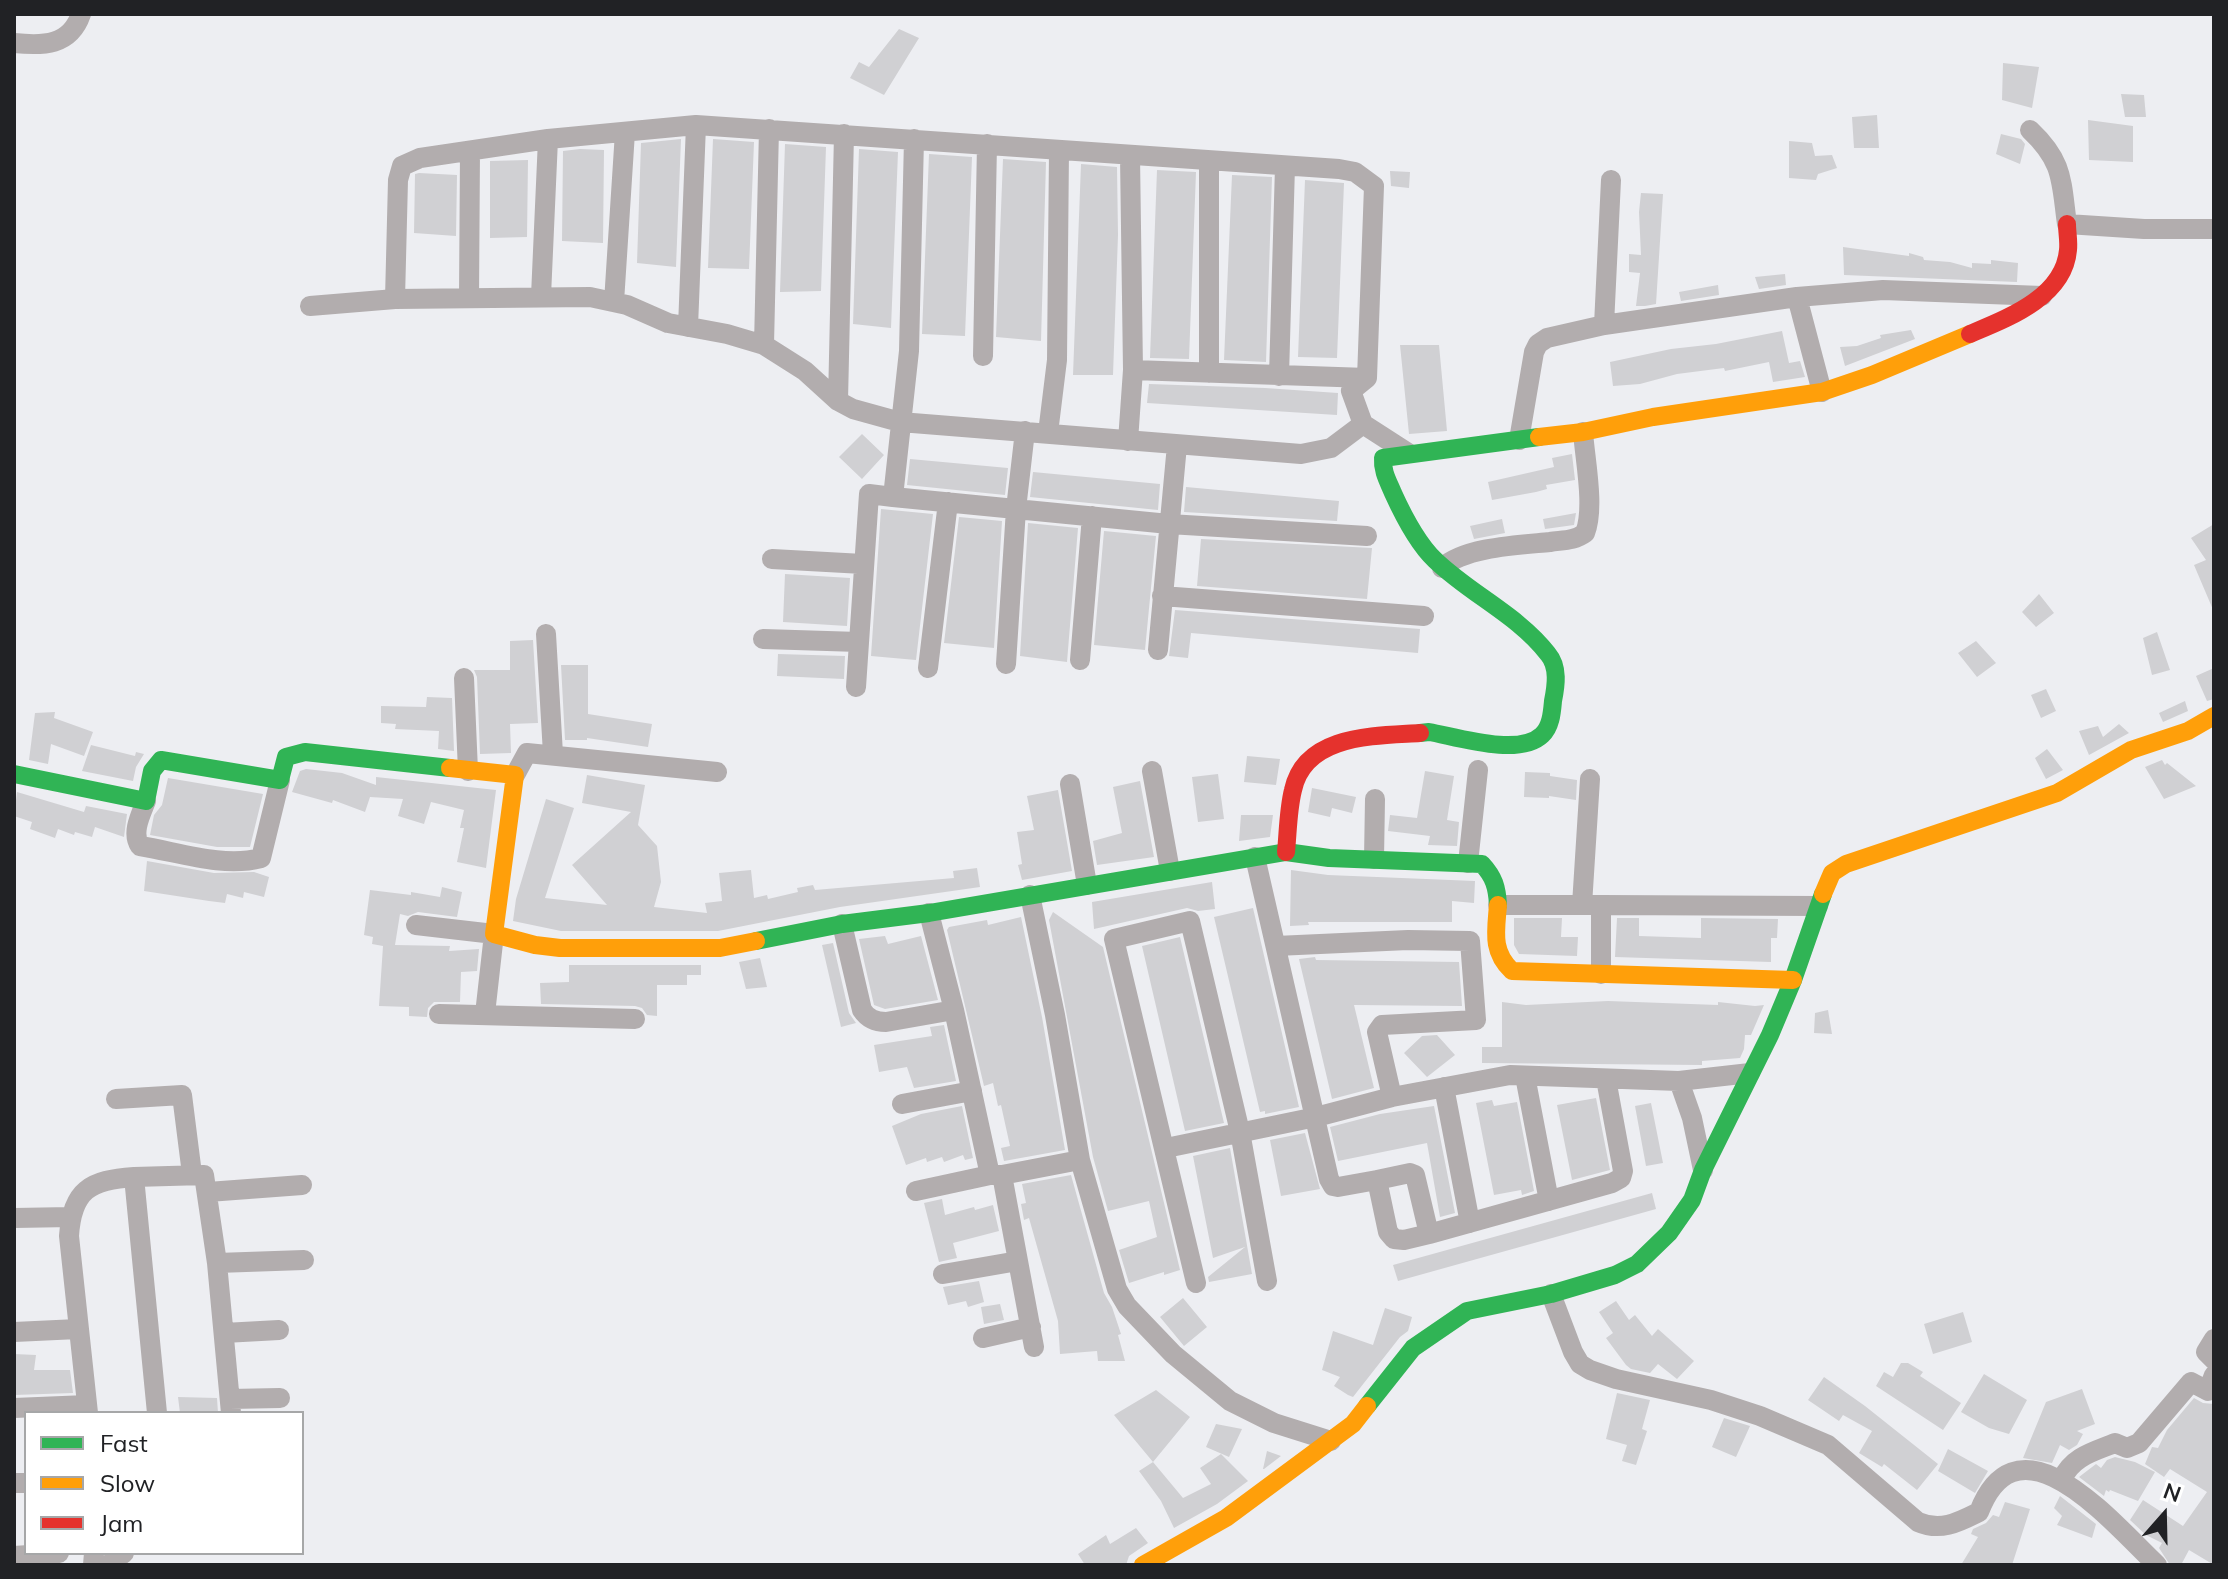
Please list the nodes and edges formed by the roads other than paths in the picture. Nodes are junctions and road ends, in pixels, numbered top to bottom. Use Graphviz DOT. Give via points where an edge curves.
graph roads {
  1 [pos="81,14"];
  2 [pos="14,43"];
  3 [pos="696,125"];
  4 [pos="769,129"];
  5 [pos="2030,130"];
  6 [pos="625,132"];
  7 [pos="844,134"];
  8 [pos="548,139"];
  9 [pos="914,139"];
  10 [pos="987,144"];
  11 [pos="1059,150"];
  12 [pos="470,151"];
  13 [pos="1130,156"];
  14 [pos="1209,162"];
  15 [pos="1285,166"];
  16 [pos="1611,180"];
  17 [pos="2067,224"];
  18 [pos="2214,229"];
  19 [pos="541,296"];
  20 [pos="2042,296"];
  21 [pos="1797,297"];
  22 [pos="469,298"];
  23 [pos="395,299"];
  24 [pos="614,302"];
  25 [pos="310,306"];
  26 [pos="1604,325"];
  27 [pos="688,327"];
  28 [pos="764,345"];
  29 [pos="983,356"];
  30 [pos="1133,370"];
  31 [pos="1209,373"];
  32 [pos="1279,376"];
  33 [pos="1367,378"];
  34 [pos="1822,392"];
  35 [pos="838,401"];
  36 [pos="900,422"];
  37 [pos="1363,424"];
  38 [pos="1025,431"];
  39 [pos="1583,432"];
  40 [pos="1048,433"];
  41 [pos="1519,440"];
  42 [pos="1128,441"];
  43 [pos="1177,445"];
  44 [pos="1408,453"];
  45 [pos="893,497"];
  46 [pos="948,502"];
  47 [pos="1016,509"];
  48 [pos="1092,516"];
  49 [pos="1169,524"];
  50 [pos="1367,536"];
  51 [pos="772,559"];
  52 [pos="863,564"];
  53 [pos="1442,568"];
  54 [pos="1162,596"];
  55 [pos="1424,616"];
  56 [pos="546,634"];
  57 [pos="763,639"];
  58 [pos="859,642"];
  59 [pos="1158,650"];
  60 [pos="1080,660"];
  61 [pos="1006,664"];
  62 [pos="928,668"];
  63 [pos="464,678"];
  64 [pos="856,687"];
  65 [pos="2214,716"];
  66 [pos="553,754"];
  67 [pos="1478,770"];
  68 [pos="468,771"];
  69 [pos="1152,771"];
  70 [pos="717,772"];
  71 [pos="14,774"];
  72 [pos="515,775"];
  73 [pos="1590,779"];
  74 [pos="280,780"];
  75 [pos="1070,784"];
  76 [pos="1375,799"];
  77 [pos="146,801"];
  78 [pos="1286,852"];
  79 [pos="1255,857"];
  80 [pos="1374,859"];
  81 [pos="1468,863"];
  82 [pos="1170,871"];
  83 [pos="1087,885"];
  84 [pos="1030,895"];
  85 [pos="1498,905"];
  86 [pos="1591,905"];
  87 [pos="1818,906"];
  88 [pos="929,913"];
  89 [pos="842,924"];
  90 [pos="416,925"];
  91 [pos="494,934"];
  92 [pos="1276,946"];
  93 [pos="1601,974"];
  94 [pos="1793,980"];
  95 [pos="954,1010"];
  96 [pos="439,1014"];
  97 [pos="485,1014"];
  98 [pos="635,1019"];
  99 [pos="1750,1073"];
  100 [pos="1525,1076"];
  101 [pos="1606,1079"];
  102 [pos="1679,1081"];
  103 [pos="1444,1087"];
  104 [pos="972,1091"];
  105 [pos="1392,1097"];
  106 [pos="116,1099"];
  107 [pos="902,1104"];
  108 [pos="1316,1117"];
  109 [pos="1240,1132"];
  110 [pos="1166,1148"];
  111 [pos="1080,1160"];
  112 [pos="1703,1170"];
  113 [pos="192,1174"];
  114 [pos="996,1175"];
  115 [pos="134,1177"];
  116 [pos="1377,1180"];
  117 [pos="302,1185"];
  118 [pos="916,1191"];
  119 [pos="208,1192"];
  120 [pos="1549,1201"];
  121 [pos="71,1217"];
  122 [pos="14,1218"];
  123 [pos="1470,1223"];
  124 [pos="1429,1234"];
  125 [pos="304,1260"];
  126 [pos="1018,1261"];
  127 [pos="217,1263"];
  128 [pos="943,1274"];
  129 [pos="1267,1281"];
  130 [pos="1196,1283"];
  131 [pos="1551,1294"];
  132 [pos="78,1329"];
  133 [pos="279,1330"];
  134 [pos="14,1332"];
  135 [pos="224,1333"];
  136 [pos="983,1338"];
  137 [pos="2214,1339"];
  138 [pos="2214,1360"];
  139 [pos="2214,1375"];
  140 [pos="280,1398"];
  141 [pos="231,1406"];
  142 [pos="14,1408"];
  143 [pos="87,1409"];
  144 [pos="157,1411"];
  145 [pos="1331,1441"];
  146 [pos="2062,1479"];
  147 [pos="1143,1565"];
  148 [pos="2157,1565"];
  1 -- 2 [label="street" via="72,31 53,43"];
  3 -- 4 [label="street"];
  3 -- 6 [label="street"];
  3 -- 27 [label="street"];
  4 -- 7 [label="street"];
  4 -- 28 [label="street"];
  5 -- 17 [label="street" via="2055,157"];
  6 -- 8 [label="street"];
  6 -- 24 [label="street"];
  7 -- 9 [label="street"];
  7 -- 35 [label="street"];
  8 -- 12 [label="street"];
  8 -- 19 [label="street"];
  9 -- 10 [label="street"];
  9 -- 36 [label="street" via="909,351"];
  10 -- 11 [label="street"];
  10 -- 29 [label="street"];
  11 -- 13 [label="street"];
  11 -- 40 [label="street" via="1057,360"];
  12 -- 22 [label="street"];
  12 -- 23 [label="street" via="409,161 399,172"];
  13 -- 14 [label="street"];
  13 -- 30 [label="street"];
  14 -- 15 [label="street"];
  14 -- 31 [label="street"];
  15 -- 32 [label="street"];
  15 -- 33 [label="street" via="1355,172 1374,186"];
  16 -- 26 [label="street"];
  17 -- 18 [label="street"];
  17 -- 20 [label="street" via="2064,266"];
  19 -- 22 [label="street"];
  19 -- 24 [label="street"];
  20 -- 21 [label="street" via="1883,290"];
  20 -- 34 [label="street" via="1958,341"];
  21 -- 26 [label="street"];
  21 -- 34 [label="street"];
  22 -- 23 [label="street"];
  23 -- 25 [label="street"];
  24 -- 27 [label="street"];
  26 -- 41 [label="street" via="1538,344"];
  27 -- 28 [label="street"];
  28 -- 35 [label="street" via="805,371"];
  30 -- 31 [label="street"];
  30 -- 42 [label="street"];
  31 -- 32 [label="street"];
  32 -- 33 [label="street"];
  33 -- 37 [label="street" via="1351,391"];
  34 -- 39 [label="street"];
  35 -- 36 [label="street"];
  36 -- 38 [label="street"];
  36 -- 45 [label="street"];
  37 -- 43 [label="street" via="1331,448 1301,454"];
  37 -- 44 [label="street"];
  38 -- 40 [label="street"];
  38 -- 47 [label="street"];
  39 -- 41 [label="street"];
  39 -- 53 [label="street" via="1585,533 1568,540 1473,551"];
  40 -- 42 [label="street"];
  41 -- 44 [label="street"];
  42 -- 43 [label="street"];
  43 -- 49 [label="street"];
  44 -- 53 [label="street" via="1386,456 1382,467 1401,511"];
  45 -- 46 [label="street"];
  45 -- 52 [label="street" via="869,494"];
  46 -- 47 [label="street"];
  46 -- 62 [label="street"];
  47 -- 48 [label="street"];
  47 -- 61 [label="street"];
  48 -- 49 [label="street"];
  48 -- 60 [label="street"];
  49 -- 50 [label="street"];
  49 -- 54 [label="street"];
  51 -- 52 [label="street"];
  52 -- 58 [label="street"];
  53 -- 78 [label="street" via="1501,610 1548,653 1556,682 1547,728 1523,744 1502,746 1429,732 1336,744 1303,765 1293,788"];
  54 -- 55 [label="street"];
  54 -- 59 [label="street"];
  56 -- 66 [label="street"];
  57 -- 58 [label="street"];
  58 -- 64 [label="street"];
  63 -- 68 [label="street"];
  65 -- 87 [label="street" via="2188,731 2131,750 2057,793 1846,864 1828,879"];
  66 -- 70 [label="street"];
  66 -- 72 [label="street" via="527,753"];
  67 -- 81 [label="street"];
  68 -- 72 [label="street"];
  68 -- 74 [label="street" via="305,752 286,757"];
  69 -- 82 [label="street"];
  71 -- 77 [label="street"];
  72 -- 91 [label="street"];
  73 -- 86 [label="street"];
  74 -- 77 [label="street" via="161,760 152,771"];
  74 -- 77 [label="street" via="261,858 248,862 140,846 137,831"];
  75 -- 83 [label="street"];
  76 -- 80 [label="street"];
  78 -- 79 [label="street"];
  78 -- 80 [label="street"];
  79 -- 82 [label="street"];
  79 -- 92 [label="street"];
  80 -- 81 [label="street"];
  81 -- 85 [label="street" via="1490,869"];
  82 -- 83 [label="street"];
  83 -- 84 [label="street"];
  84 -- 88 [label="street"];
  84 -- 111 [label="street"];
  85 -- 86 [label="street"];
  85 -- 93 [label="street" via="1497,947 1506,967"];
  86 -- 87 [label="street"];
  86 -- 93 [label="street"];
  87 -- 94 [label="street"];
  88 -- 89 [label="street"];
  88 -- 95 [label="street"];
  89 -- 91 [label="street" via="720,948 560,948"];
  89 -- 95 [label="street" via="868,1017 886,1022"];
  90 -- 91 [label="street"];
  91 -- 97 [label="street"];
  92 -- 105 [label="street" via="1470,941 1476,1020 1382,1025 1377,1032"];
  92 -- 108 [label="street"];
  93 -- 94 [label="street"];
  94 -- 99 [label="street"];
  95 -- 104 [label="street"];
  96 -- 97 [label="street"];
  97 -- 98 [label="street"];
  99 -- 102 [label="street"];
  99 -- 112 [label="street"];
  100 -- 101 [label="street"];
  100 -- 103 [label="street"];
  100 -- 120 [label="street"];
  101 -- 102 [label="street"];
  101 -- 120 [label="street" via="1621,1178"];
  102 -- 112 [label="street"];
  103 -- 105 [label="street"];
  103 -- 123 [label="street"];
  104 -- 107 [label="street"];
  104 -- 114 [label="street"];
  105 -- 108 [label="street"];
  106 -- 113 [label="street" via="182,1095"];
  108 -- 109 [label="street"];
  108 -- 116 [label="street" via="1333,1186"];
  109 -- 110 [label="street"];
  109 -- 110 [label="street" via="1190,921 1153,929 1114,939"];
  109 -- 129 [label="street"];
  110 -- 130 [label="street"];
  111 -- 114 [label="street"];
  111 -- 145 [label="street" via="1117,1289 1127,1306 1173,1354 1230,1401 1274,1423"];
  112 -- 131 [label="street" via="1692,1200 1669,1233 1637,1264"];
  113 -- 115 [label="street"];
  113 -- 119 [label="street" via="204,1175"];
  114 -- 118 [label="street"];
  114 -- 126 [label="street"];
  115 -- 121 [label="street" via="96,1183 81,1194"];
  115 -- 144 [label="street"];
  116 -- 124 [label="street" via="1390,1236 1404,1240"];
  116 -- 124 [label="street" via="1415,1175"];
  117 -- 119 [label="street"];
  119 -- 127 [label="street"];
  120 -- 123 [label="street"];
  121 -- 122 [label="street"];
  121 -- 132 [label="street"];
  123 -- 124 [label="street"];
  125 -- 127 [label="street"];
  126 -- 128 [label="street"];
  126 -- 136 [label="street" via="1032,1337"];
  127 -- 135 [label="street"];
  131 -- 145 [label="street" via="1467,1311 1413,1348 1353,1424"];
  131 -- 146 [label="street" via="1580,1364 1616,1379 1760,1416 1828,1445 1925,1525 1951,1526 1979,1512 1986,1494 2013,1470"];
  132 -- 134 [label="street"];
  132 -- 143 [label="street"];
  133 -- 135 [label="street"];
  135 -- 141 [label="street"];
  137 -- 138 [label="street" via="2206,1352"];
  139 -- 146 [label="street" via="2208,1391 2191,1382 2139,1443 2127,1448 2115,1443 2083,1456"];
  140 -- 141 [label="street"];
  142 -- 143 [label="street"];
  145 -- 147 [label="street" via="1226,1518"];
  146 -- 148 [label="street"];
}
